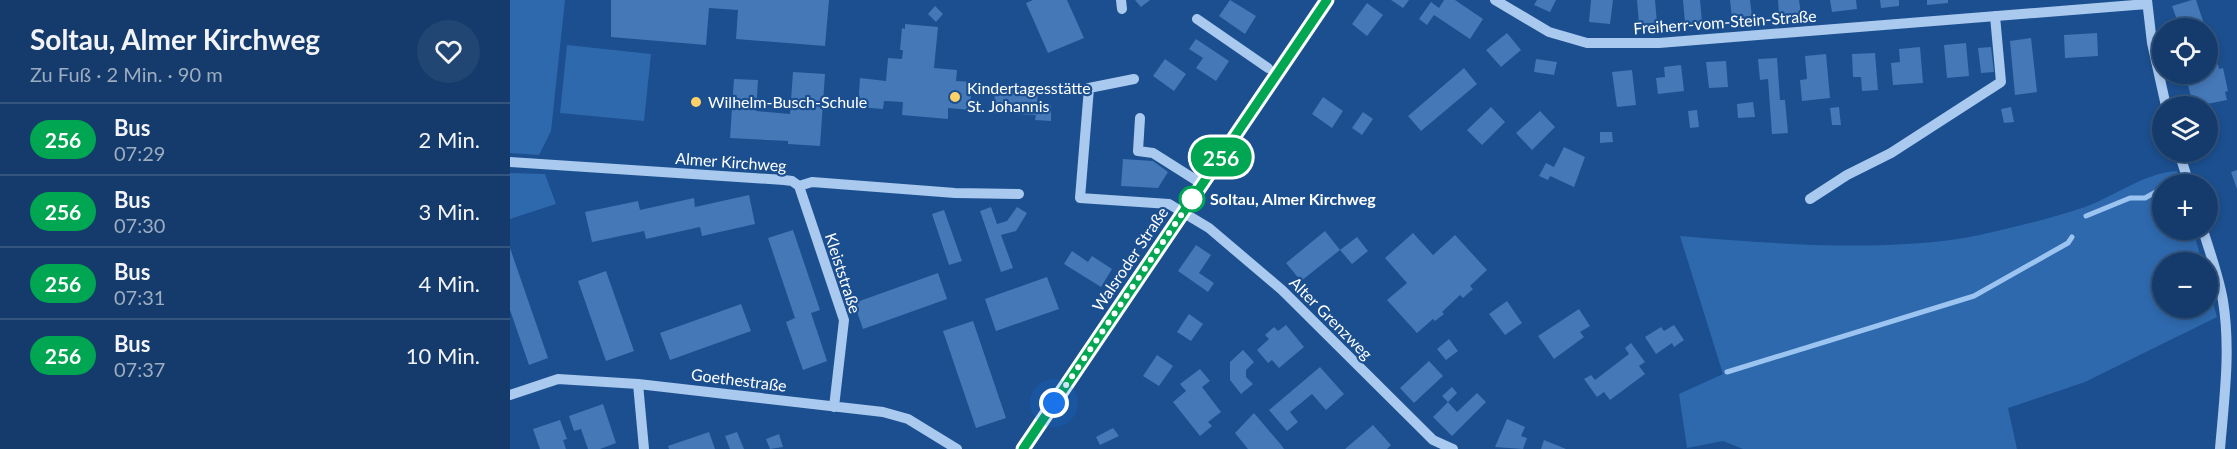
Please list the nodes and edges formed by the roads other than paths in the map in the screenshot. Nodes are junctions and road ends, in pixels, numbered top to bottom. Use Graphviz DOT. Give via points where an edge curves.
graph roads {
  1 [pos="1327,0"];
  2 [pos="1495,0"];
  3 [pos="2147,2"];
  4 [pos="1995,16"];
  5 [pos="1197,19"];
  6 [pos="1268,68"];
  7 [pos="1134,79"];
  8 [pos="2164,96"];
  9 [pos="1140,118"];
  10 [pos="510,162"];
  11 [pos="1202,184"];
  12 [pos="799,186"];
  13 [pos="1019,194"];
  14 [pos="1810,199"];
  15 [pos="1184,212"];
  16 [pos="2206,240"];
  17 [pos="638,384"];
  18 [pos="510,395"];
  19 [pos="834,407"];
  20 [pos="644,449"];
  21 [pos="957,449"];
  22 [pos="1023,449"];
  23 [pos="1454,449"];
  24 [pos="2220,449"];
  1 -- 11 [label="main road, Walsroder Straße"];
  2 -- 4 [label="street, Freiherr-vom-Stein-Straße" via="1549,32 1587,43 1659,43"];
  3 -- 4 [label="street, Freiherr-vom-Stein-Straße"];
  3 -- 8 [label="street"];
  4 -- 14 [label="street" via="2001,82 1891,153"];
  5 -- 6 [label="street"];
  7 -- 15 [label="street" via="1089,88 1080,198 1169,204"];
  9 -- 11 [label="street" via="1138,151 1153,153"];
  10 -- 12 [label="street, Almer Kirchweg" via="784,180"];
  11 -- 15 [label="main road, Walsroder Straße"];
  12 -- 13 [label="street, Almer Kirchweg" via="812,182"];
  12 -- 19 [label="street, Kleiststraße" via="844,320"];
  15 -- 22 [label="main road, Walsroder Straße"];
  15 -- 23 [label="street, Alter Grenzweg" via="1209,228 1282,290 1433,440"];
  16 -- 24 [label="street" via="2223,300 2226,328"];
  17 -- 18 [label="street, Goethestraße" via="558,379"];
  17 -- 19 [label="street, Goethestraße"];
  17 -- 20 [label="street"];
  19 -- 21 [label="street, Goethestraße" via="908,419"];
}
